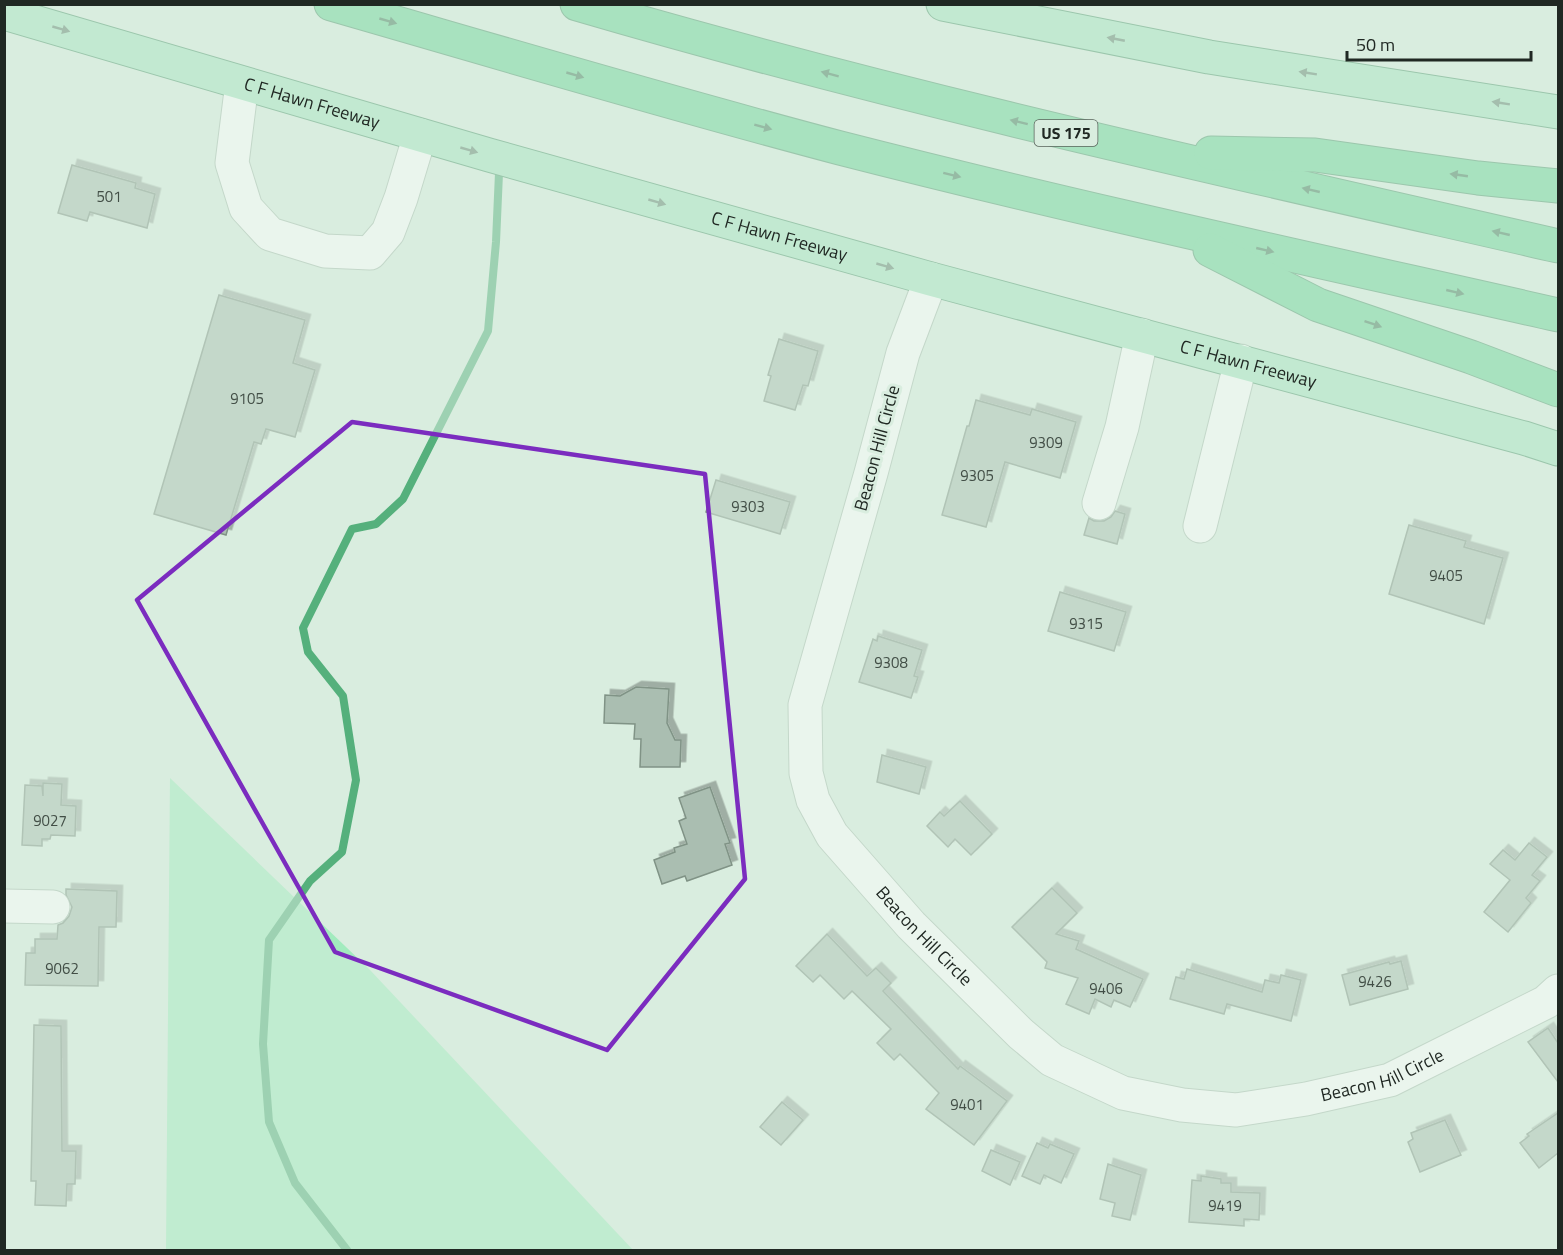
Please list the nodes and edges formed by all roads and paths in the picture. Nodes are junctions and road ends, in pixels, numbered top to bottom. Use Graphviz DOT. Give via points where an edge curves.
graph roads {
  1 [pos="332,4"];
  2 [pos="577,4"];
  3 [pos="943,4"];
  4 [pos="4,13"];
  5 [pos="242,83"];
  6 [pos="1558,112"];
  7 [pos="420,135"];
  8 [pos="1143,152"];
  9 [pos="1558,186"];
  10 [pos="1167,228"];
  11 [pos="1558,246"];
  12 [pos="931,279"];
  13 [pos="1558,315"];
  14 [pos="1142,335"];
  15 [pos="1241,361"];
  16 [pos="1558,390"];
  17 [pos="1558,449"];
  18 [pos="1099,504"];
  19 [pos="1200,526"];
  20 [pos="4,906"];
  21 [pos="53,907"];
  22 [pos="1558,991"];
  1 -- 10 [label="highway, one-way" via="653,98"];
  8 -- 2 [label="highway, US 175, one-way" via="882,88"];
  6 -- 3 [label="main road, one-way" via="1209,57"];
  4 -- 5 [label="main road, C F Hawn Freeway, one-way"];
  5 -- 7 [label="main road, C F Hawn Freeway"];
  5 -- 7 [label="street" via="232,164 246,208 270,234 324,251 370,253 388,232"];
  7 -- 12 [label="main road, C F Hawn Freeway, one-way"];
  9 -- 8 [label="highway, one-way" via="1315,155"];
  11 -- 8 [label="highway, US 175, one-way"];
  10 -- 13 [label="highway, one-way"];
  10 -- 16 [label="highway, one-way" via="1318,305"];
  12 -- 14 [label="main road, C F Hawn Freeway"];
  12 -- 22 [label="street, Beacon Hill Circle" via="903,353 805,705 806,773 813,800 832,834 911,926 1052,1060 1123,1093 1182,1105 1236,1110 1390,1080 1546,1002"];
  14 -- 15 [label="main road, C F Hawn Freeway"];
  14 -- 18 [label="street" via="1122,427"];
  15 -- 17 [label="main road, C F Hawn Freeway"];
  15 -- 19 [label="street"];
  20 -- 21 [label="street"];
}
